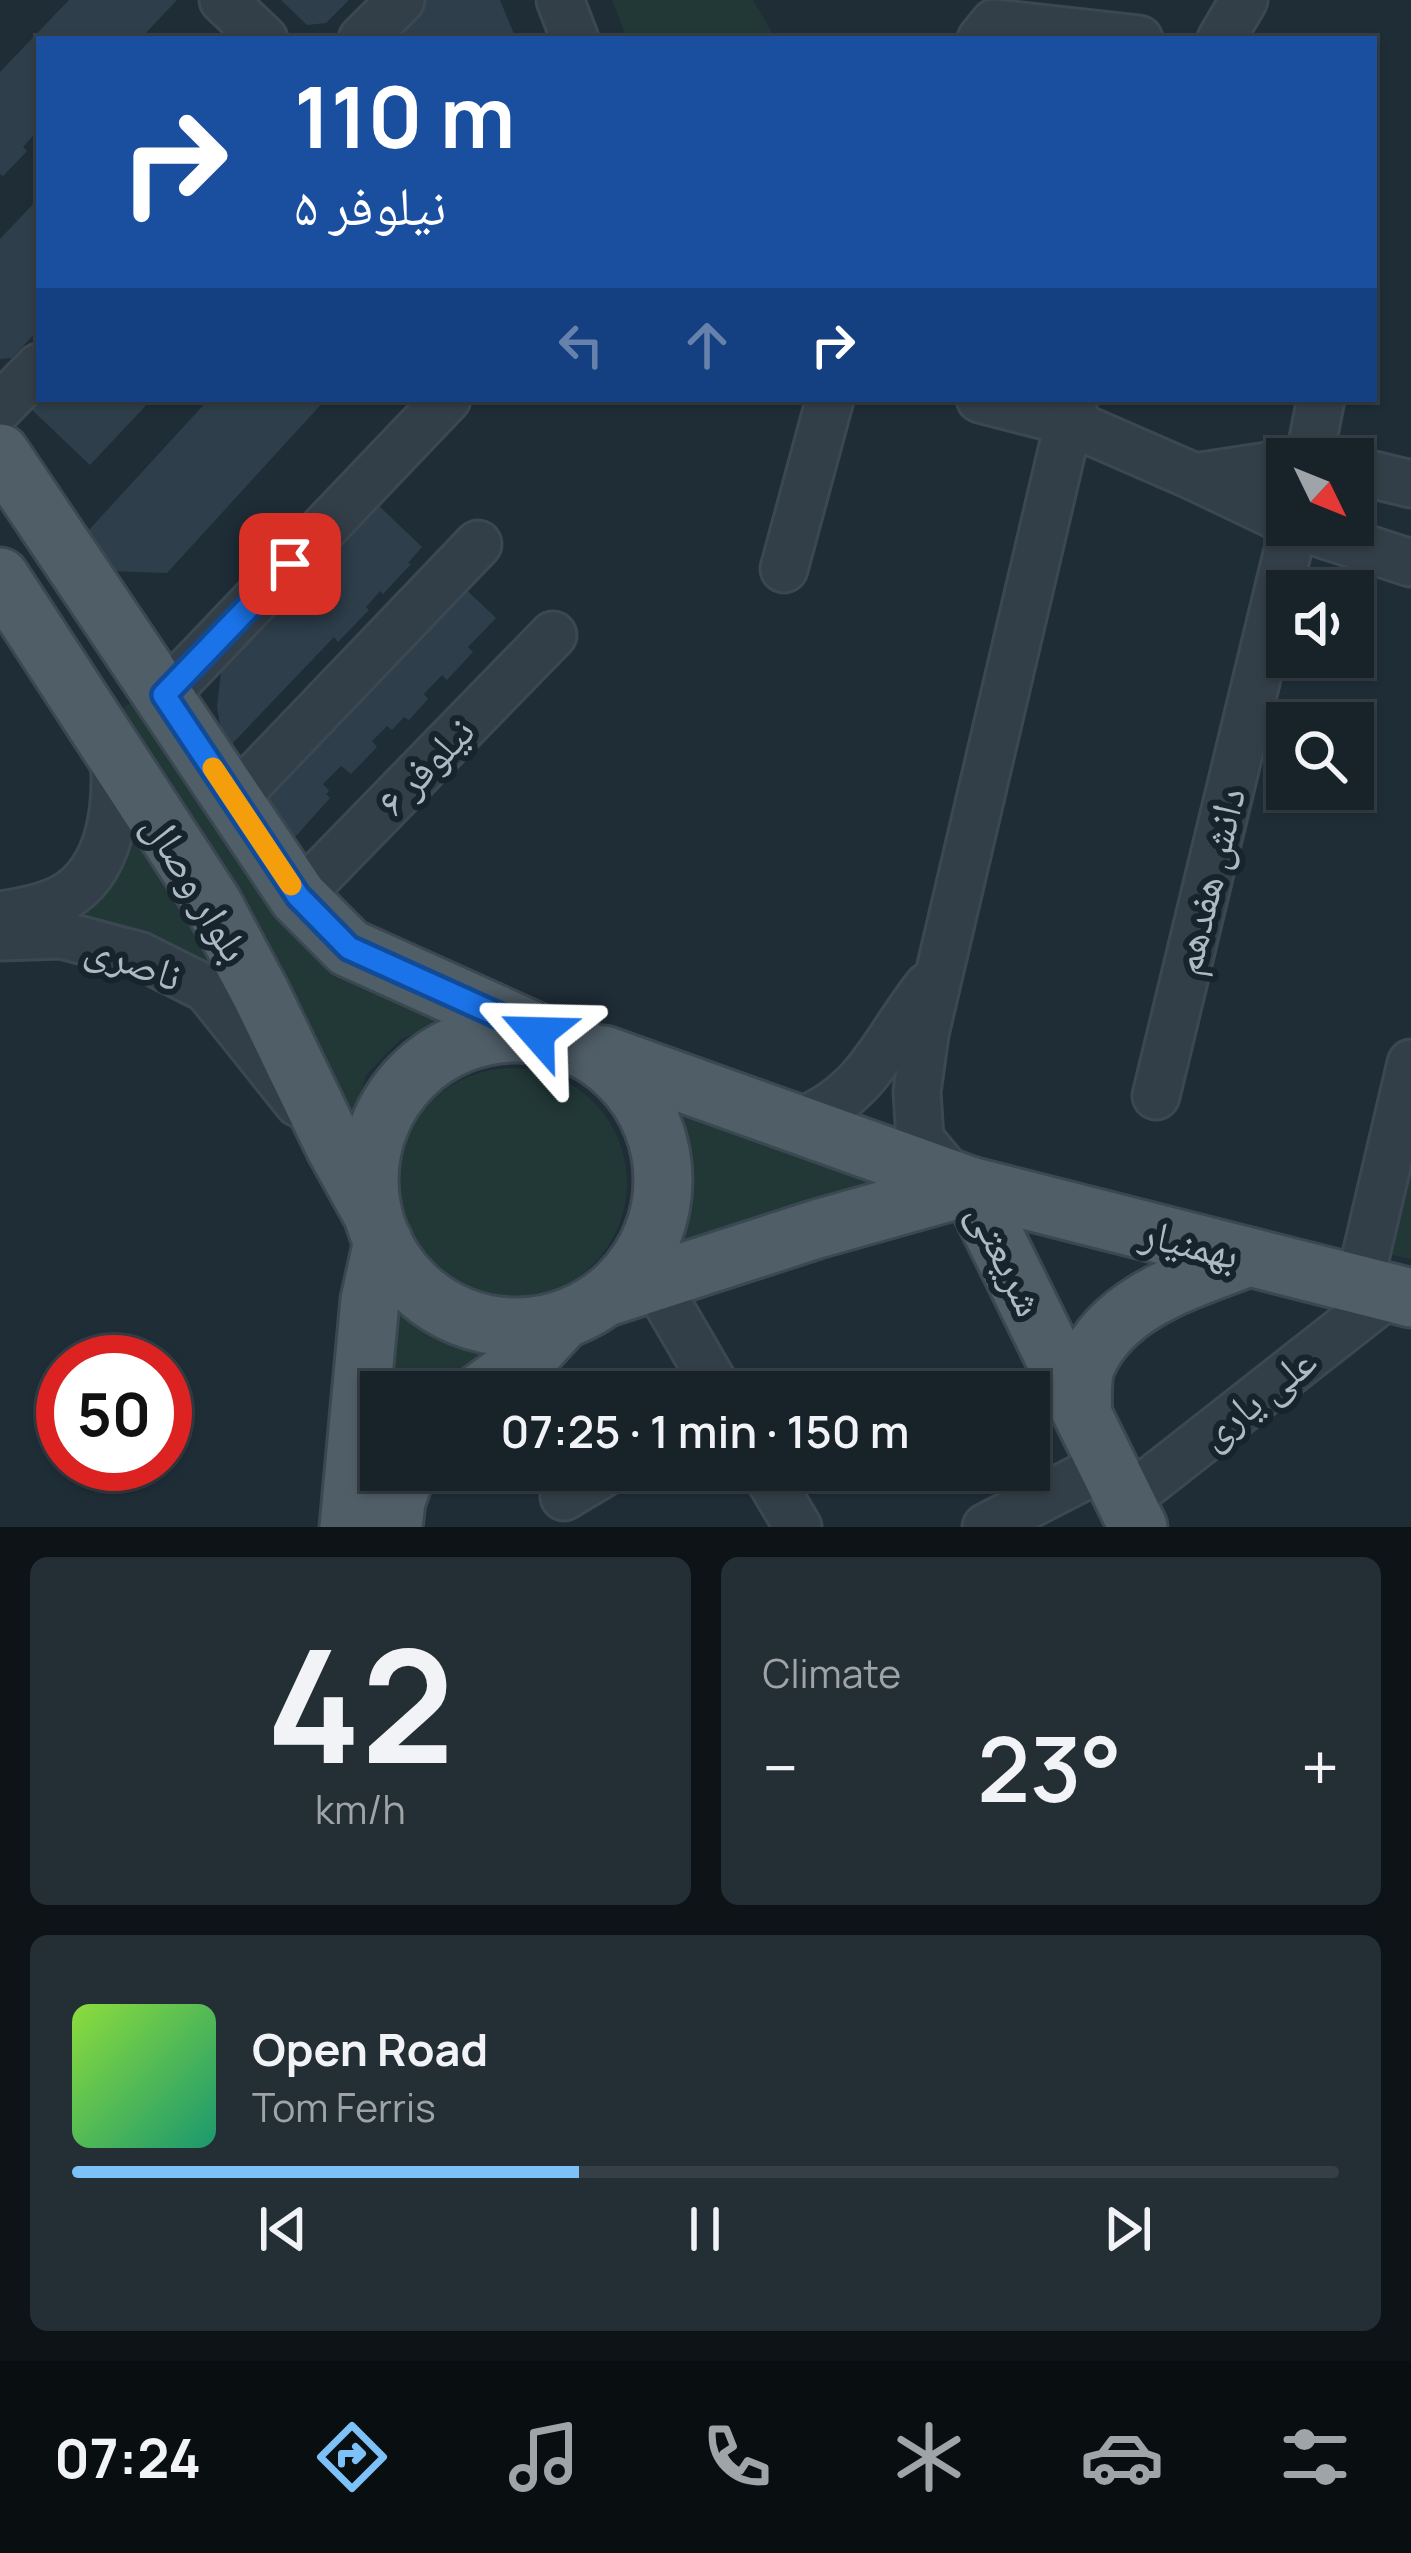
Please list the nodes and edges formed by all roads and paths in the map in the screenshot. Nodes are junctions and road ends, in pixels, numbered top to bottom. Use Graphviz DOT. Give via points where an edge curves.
graph roads {
  1 [pos="223,0"];
  2 [pos="401,0"];
  3 [pos="560,0"];
  4 [pos="1244,0"];
  5 [pos="261,36"];
  6 [pos="365,36"];
  7 [pos="574,36"];
  8 [pos="983,36"];
  9 [pos="1112,36"];
  10 [pos="1223,36"];
  11 [pos="36,371"];
  12 [pos="444,402"];
  13 [pos="829,402"];
  14 [pos="1005,402"];
  15 [pos="1321,402"];
  16 [pos="0,407"];
  17 [pos="1071,410"];
  18 [pos="1314,438"];
  19 [pos="0,453"];
  20 [pos="1266,466"];
  21 [pos="1374,475"];
  22 [pos="1196,477"];
  23 [pos="1411,484"];
  24 [pos="1266,511"];
  25 [pos="478,544"];
  26 [pos="1287,546"];
  27 [pos="1361,546"];
  28 [pos="1411,562"];
  29 [pos="784,569"];
  30 [pos="0,578"];
  31 [pos="553,635"];
  32 [pos="156,684"];
  33 [pos="101,732"];
  34 [pos="234,800"];
  35 [pos="298,896"];
  36 [pos="0,915"];
  37 [pos="0,937"];
  38 [pos="938,974"];
  39 [pos="560,1040"];
  40 [pos="1411,1063"];
  41 [pos="1156,1096"];
  42 [pos="796,1124"];
  43 [pos="335,1147"];
  44 [pos="974,1186"];
  45 [pos="376,1226"];
  46 [pos="1249,1257"];
  47 [pos="1387,1292"];
  48 [pos="608,1300"];
  49 [pos="510,1371"];
  50 [pos="694,1371"];
  51 [pos="1083,1390"];
  52 [pos="400,1491"];
  53 [pos="574,1491"];
  54 [pos="777,1491"];
  55 [pos="564,1497"];
  56 [pos="1135,1501"];
  57 [pos="349,1527"];
  58 [pos="393,1527"];
  59 [pos="798,1527"];
  60 [pos="986,1527"];
  1 -- 5 [label="street"];
  2 -- 6 [label="street"];
  3 -- 7 [label="street"];
  4 -- 10 [label="street"];
  8 -- 9 [label="street" via="994,23"];
  11 -- 16 [label="street"];
  12 -- 32 [label="street"];
  13 -- 29 [label="street"];
  14 -- 17 [label="street"];
  15 -- 18 [label="street"];
  17 -- 22 [label="street"];
  17 -- 38 [label="street"];
  19 -- 32 [label="main road, بلوار وصال"];
  20 -- 22 [label="street"];
  21 -- 23 [label="street"];
  22 -- 24 [label="street"];
  25 -- 34 [label="street"];
  26 -- 41 [label="street, دانش هفدهم"];
  27 -- 28 [label="street"];
  30 -- 33 [label="main road, بلوار وصال"];
  31 -- 35 [label="street, نیلوفر ۶"];
  32 -- 33 [label="main road"];
  32 -- 34 [label="main road, بلوار وصال"];
  33 -- 36 [label="street" via="117,792 90,877 64,898"];
  33 -- 43 [label="main road, بلوار وصال" via="213,904"];
  34 -- 35 [label="main road, بلوار وصال"];
  35 -- 39 [label="main road, بلوار وصال" via="349,948"];
  37 -- 43 [label="street, ناصری" via="62,935 141,956 207,989"];
  38 -- 42 [label="street" via="866,1077 828,1111"];
  38 -- 44 [label="street" via="917,1093 920,1139"];
  39 -- 42 [label="main road, بهمنیار"];
  39 -- 45 [label="main road" via="490,1034 446,1050 408,1079 381,1118 368,1163"];
  39 -- 48 [label="main road" via="623,1076 651,1117 664,1165 660,1215 640,1261"];
  40 -- 47 [label="street"];
  42 -- 44 [label="main road, بهمنیار"];
  43 -- 45 [label="main road, بلوار وصال"];
  44 -- 46 [label="main road, بهمنیار"];
  44 -- 48 [label="main road" via="817,1228"];
  44 -- 51 [label="main road, شریعتی"];
  45 -- 48 [label="main road" via="388,1257 421,1294 464,1319 513,1328"];
  45 -- 57 [label="main road"];
  46 -- 47 [label="main road, بهمنیار"];
  46 -- 51 [label="main road" via="1141,1304 1108,1330"];
  47 -- 56 [label="street, علی یاری"];
  48 -- 49 [label="main road"];
  48 -- 50 [label="street"];
  51 -- 56 [label="main road, شریعتی"];
  52 -- 58 [label="main road"];
  53 -- 55 [label="street"];
  54 -- 59 [label="street"];
  56 -- 60 [label="street, علی یاری"];
}
